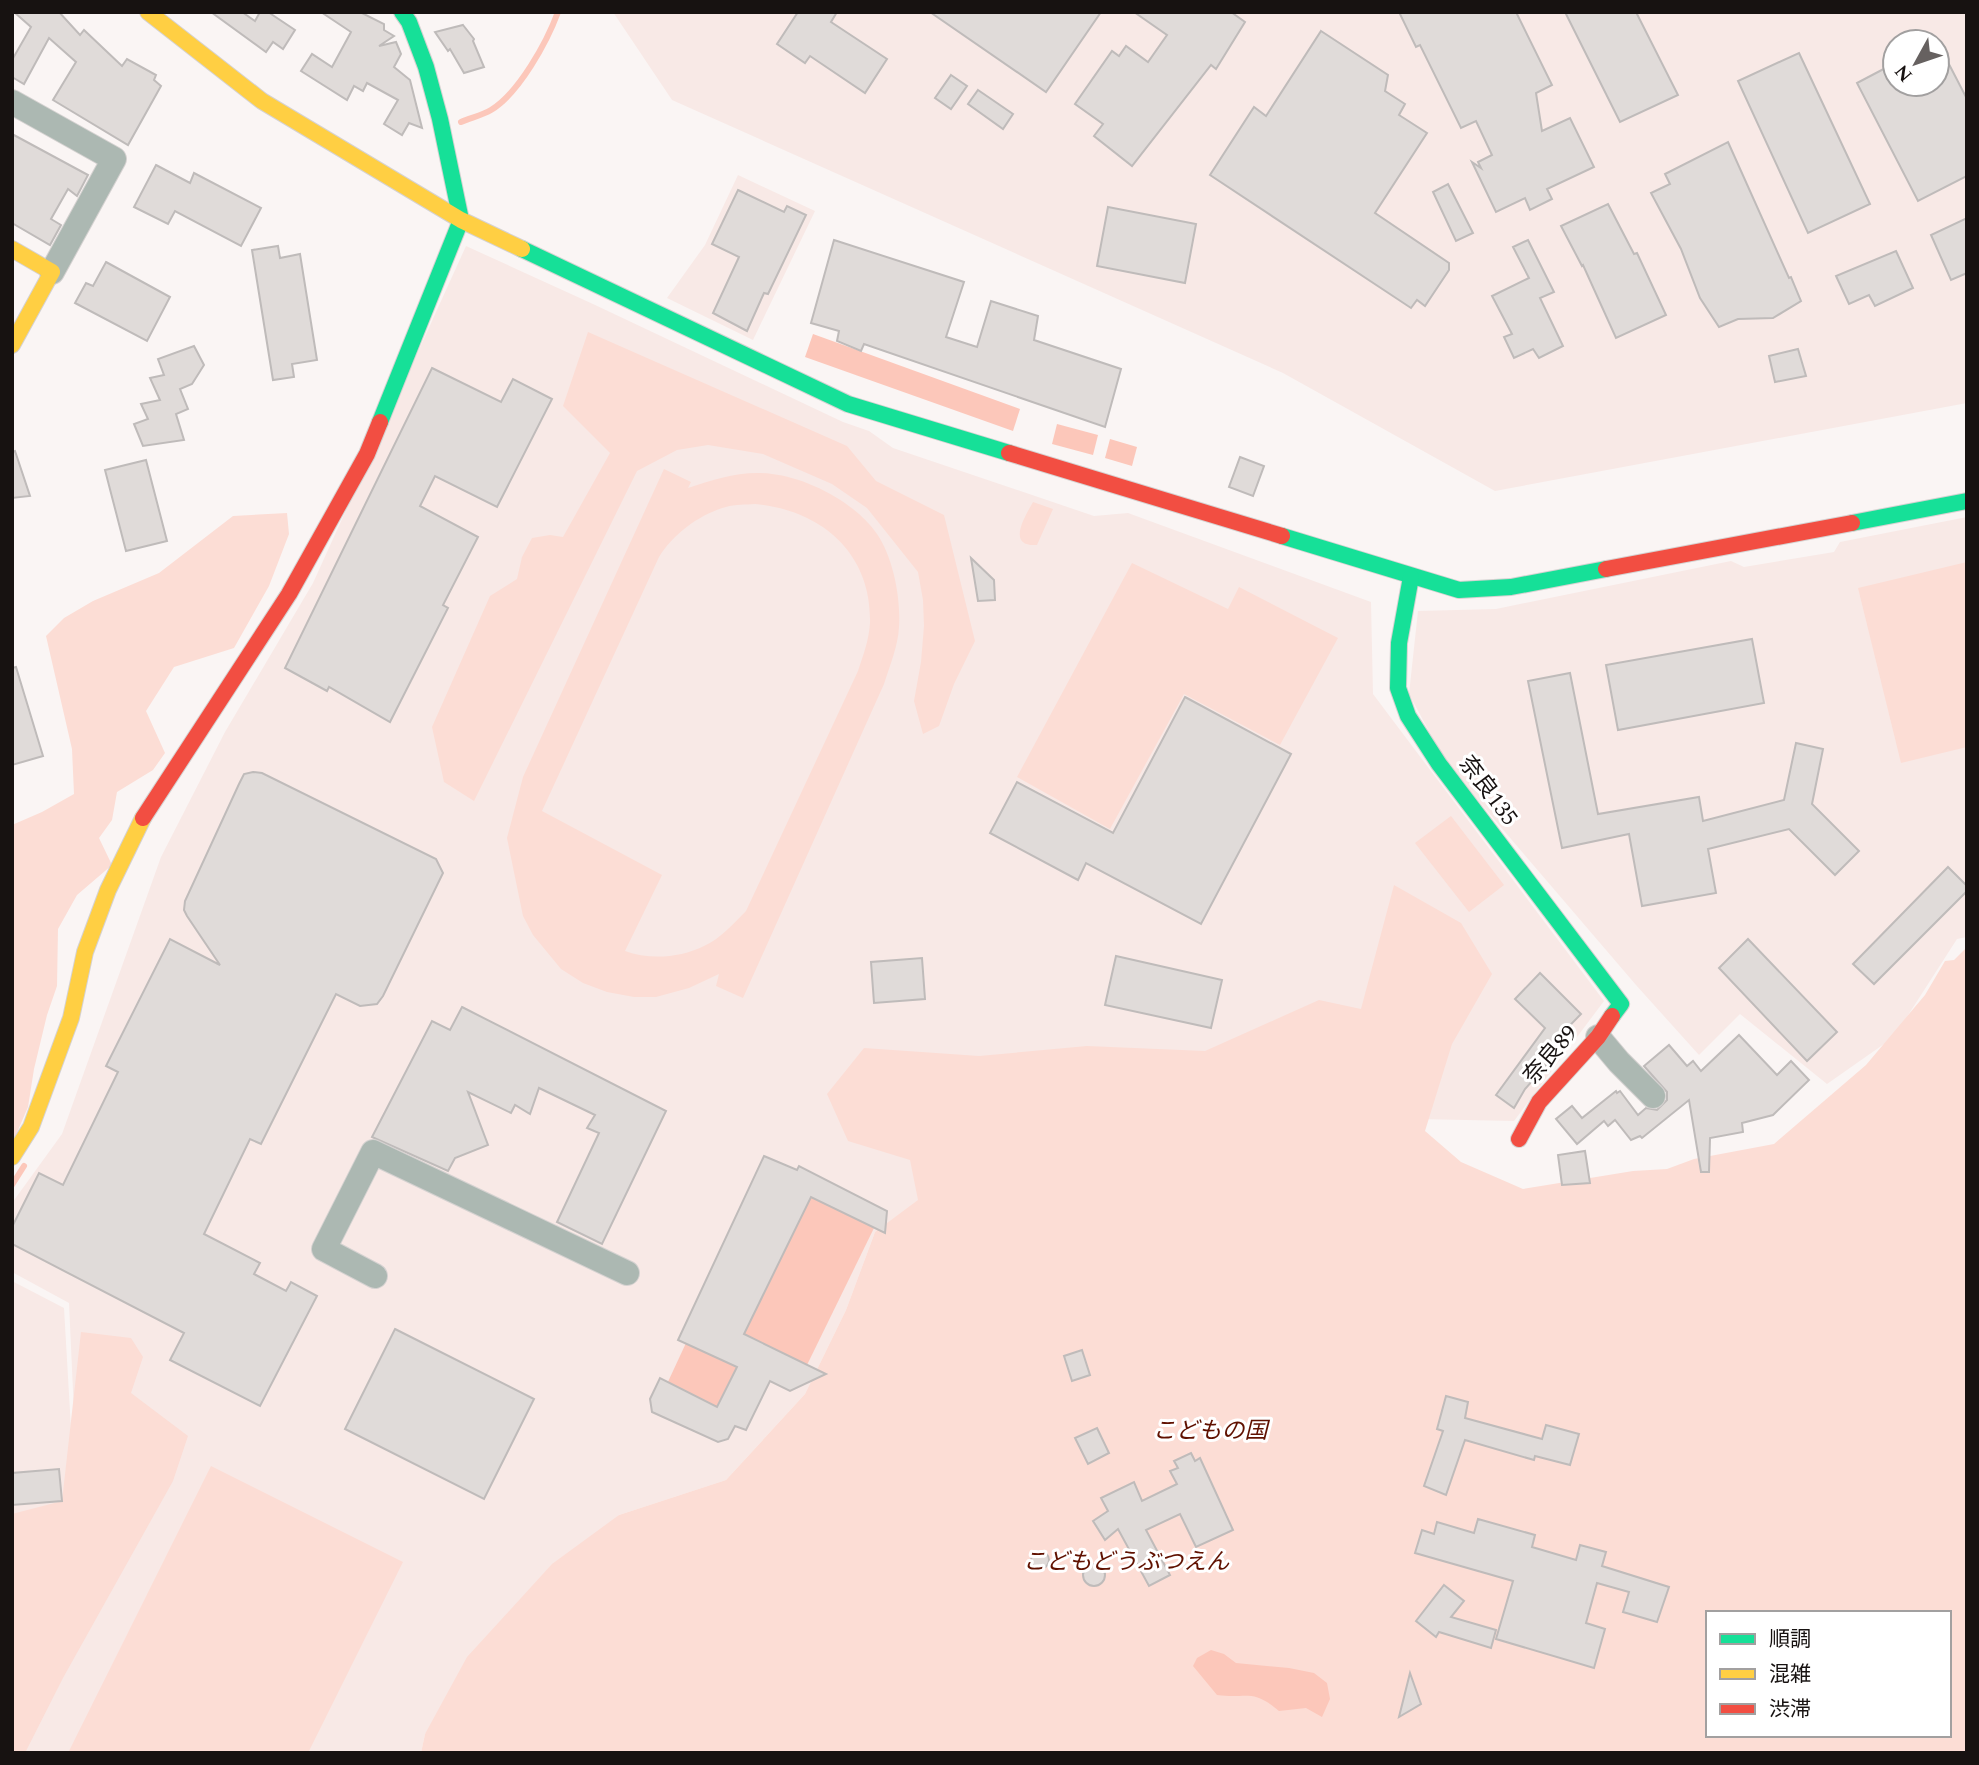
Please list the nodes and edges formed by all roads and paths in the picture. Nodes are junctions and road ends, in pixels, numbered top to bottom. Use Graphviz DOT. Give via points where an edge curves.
graph roads {
  1 [pos="148,12"];
  2 [pos="402,12"];
  3 [pos="12,102"];
  4 [pos="461,220"];
  5 [pos="12,249"];
  6 [pos="52,272"];
  7 [pos="12,345"];
  8 [pos="1967,501"];
  9 [pos="1410,577"];
  10 [pos="1621,1004"];
  11 [pos="1598,1037"];
  12 [pos="1654,1096"];
  13 [pos="1519,1139"];
  14 [pos="12,1157"];
  15 [pos="627,1273"];
  16 [pos="375,1276"];
  1 -- 4 [label="street" via="262,101"];
  2 -- 4 [label="street" via="430,80"];
  3 -- 6 [label="street" via="114,159"];
  4 -- 9 [label="street" via="858,408"];
  4 -- 14 [label="street" via="367,454 289,594 136,830 85,952 71,1018 31,1127"];
  5 -- 6 [label="street"];
  6 -- 7 [label="street"];
  8 -- 9 [label="street" via="1511,587 1459,590"];
  9 -- 10 [label="street, 奈良135" via="1399,643 1398,688 1408,716 1439,764"];
  10 -- 11 [label="street, 奈良89"];
  11 -- 12 [label="street"];
  11 -- 13 [label="street, 奈良89" via="1539,1102"];
  15 -- 16 [label="street" via="373,1152 324,1249"];
}
